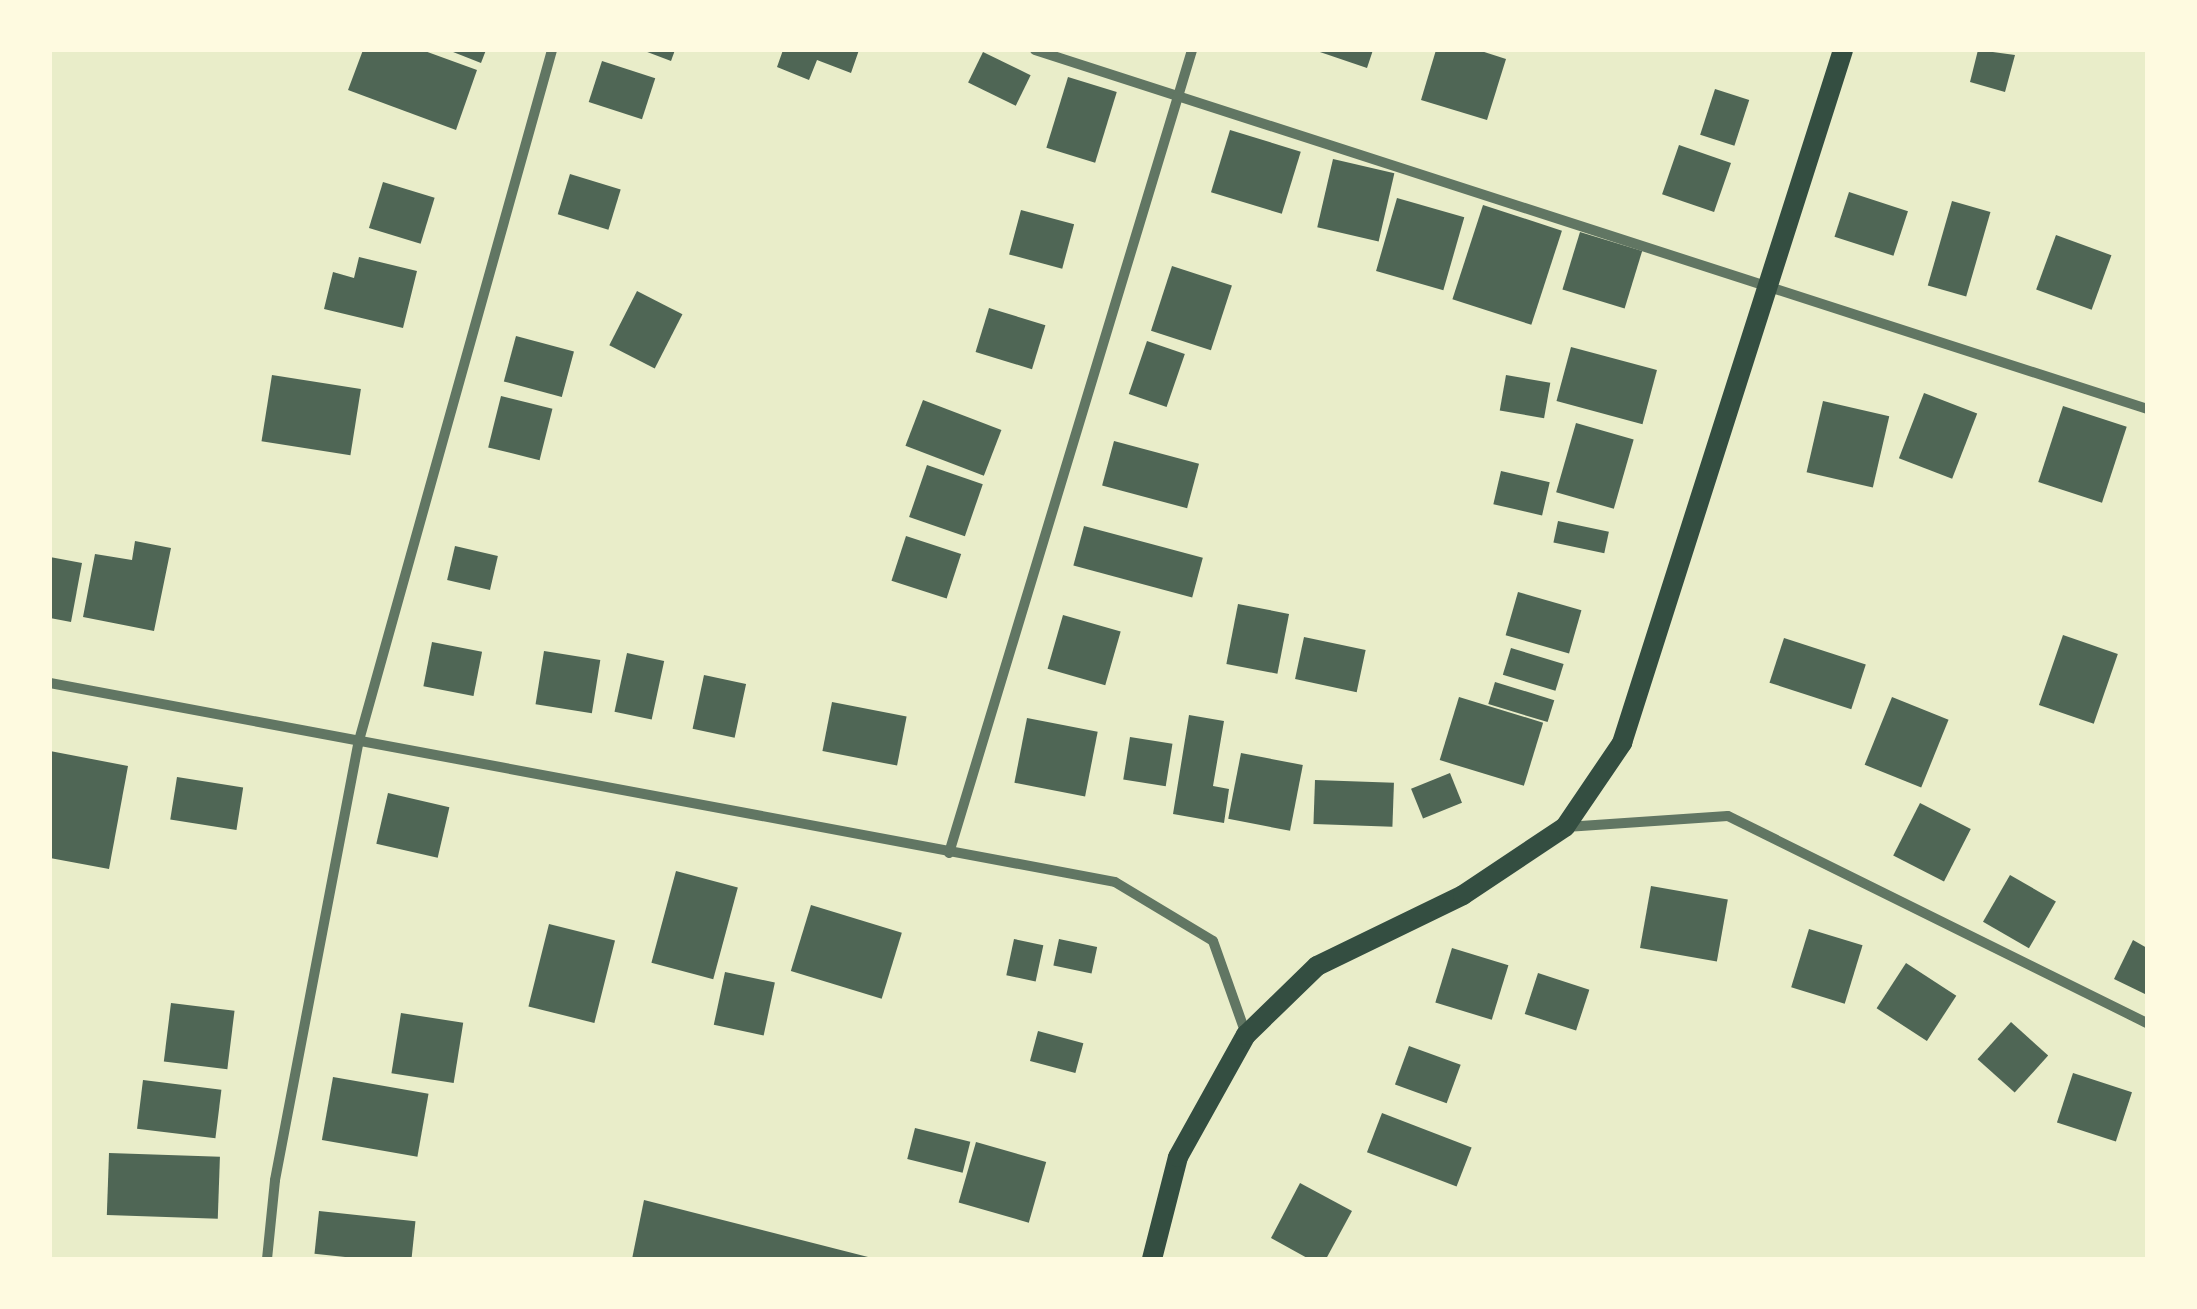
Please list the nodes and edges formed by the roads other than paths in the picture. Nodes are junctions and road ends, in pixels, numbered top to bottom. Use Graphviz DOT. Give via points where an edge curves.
graph roads {
  1 [pos="552,50"];
  2 [pos="1035,50"];
  3 [pos="1192,50"];
  4 [pos="1842,50"];
  5 [pos="1177,98"];
  6 [pos="1764,288"];
  7 [pos="2147,410"];
  8 [pos="50,683"];
  9 [pos="358,744"];
  10 [pos="1565,827"];
  11 [pos="949,852"];
  12 [pos="2147,1023"];
  13 [pos="1246,1035"];
  14 [pos="266,1259"];
  15 [pos="1152,1259"];
  1 -- 9 [label="street"];
  2 -- 5 [label="street"];
  3 -- 5 [label="street"];
  4 -- 6 [label="main road"];
  5 -- 6 [label="street"];
  5 -- 11 [label="street"];
  6 -- 7 [label="street"];
  6 -- 10 [label="main road" via="1622,743"];
  8 -- 9 [label="street"];
  9 -- 11 [label="street"];
  9 -- 14 [label="street"];
  10 -- 12 [label="street" via="1728,816"];
  10 -- 13 [label="main road" via="1463,895 1316,966"];
  11 -- 13 [label="street" via="1115,882 1213,941"];
  13 -- 15 [label="main road" via="1178,1157"];
}
